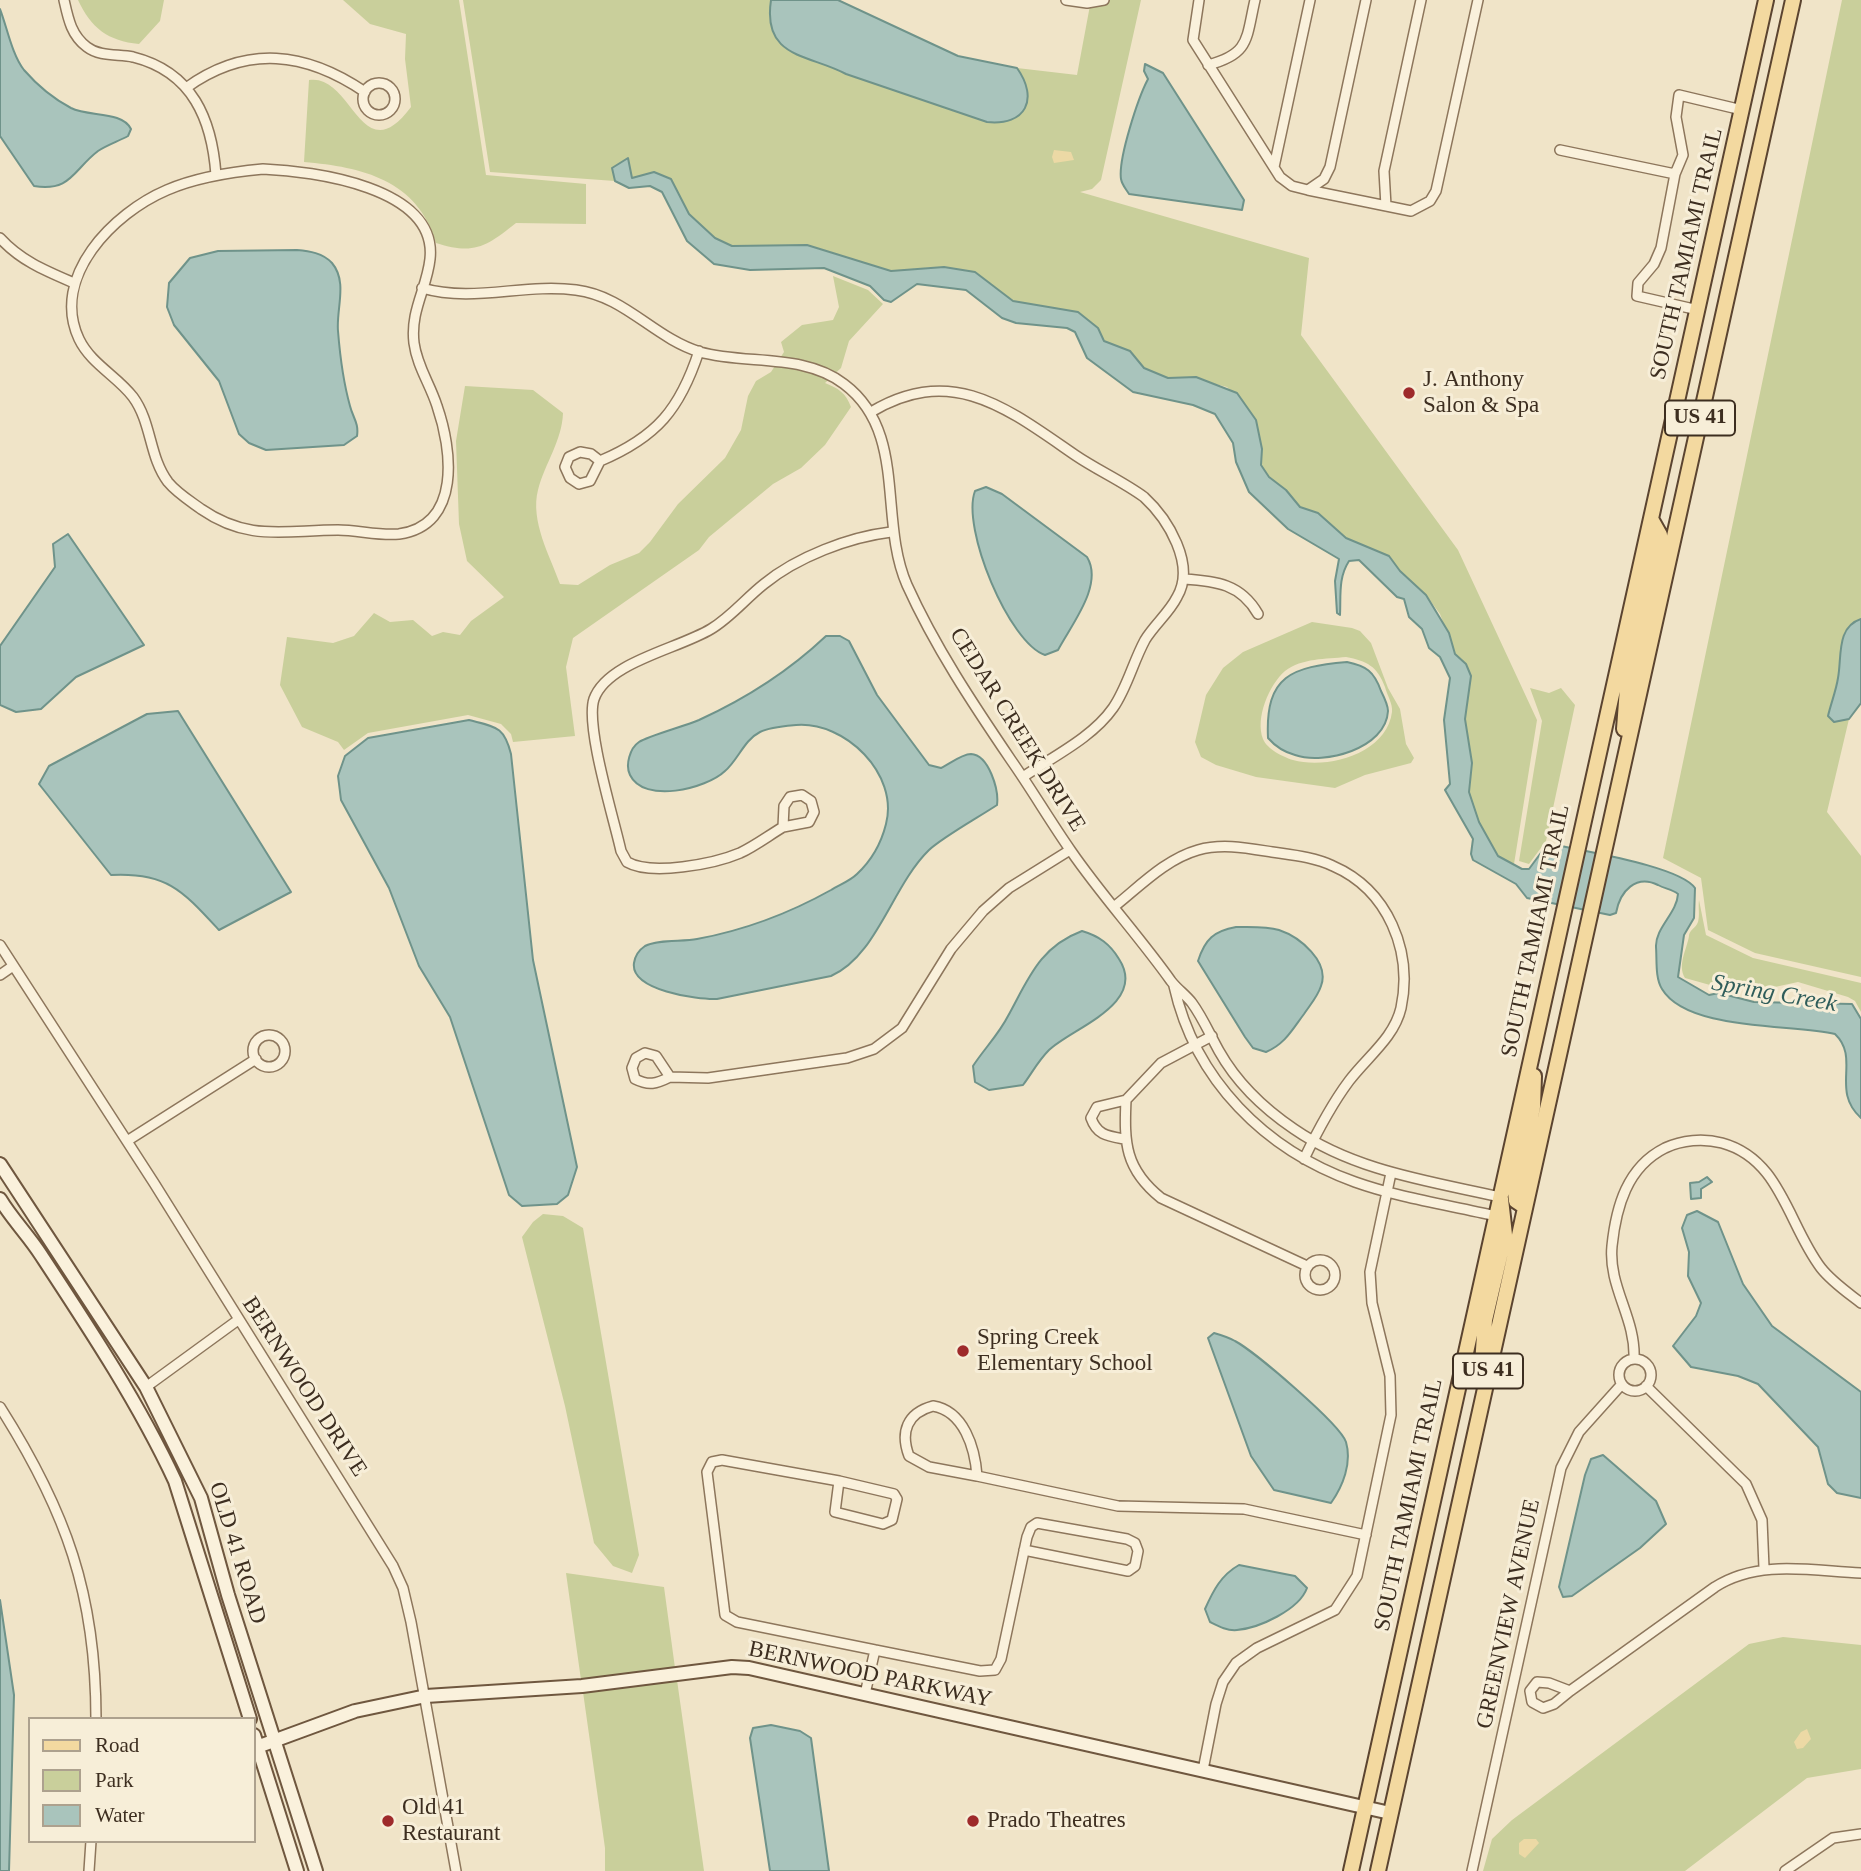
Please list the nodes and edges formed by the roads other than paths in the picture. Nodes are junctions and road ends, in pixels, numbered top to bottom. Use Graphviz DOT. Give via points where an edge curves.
graph roads {
  1 [pos="64,0"];
  2 [pos="1066,0"];
  3 [pos="1104,0"];
  4 [pos="1199,0"];
  5 [pos="1255,0"];
  6 [pos="1310,0"];
  7 [pos="1366,0"];
  8 [pos="1422,0"];
  9 [pos="1478,0"];
  10 [pos="1766,0"];
  11 [pos="1793,0"];
  12 [pos="1208,65"];
  13 [pos="186,88"];
  14 [pos="365,92"];
  15 [pos="1742,110"];
  16 [pos="1560,150"];
  17 [pos="1274,167"];
  18 [pos="1675,174"];
  19 [pos="216,175"];
  20 [pos="1308,190"];
  21 [pos="1386,206"];
  22 [pos="0,238"];
  23 [pos="74,283"];
  24 [pos="422,288"];
  25 [pos="1698,310"];
  26 [pos="699,351"];
  27 [pos="871,412"];
  28 [pos="600,461"];
  29 [pos="1651,519"];
  30 [pos="891,532"];
  31 [pos="1184,579"];
  32 [pos="1258,614"];
  33 [pos="1620,776"];
  34 [pos="1023,777"];
  35 [pos="783,827"];
  36 [pos="1070,850"];
  37 [pos="1115,906"];
  38 [pos="0,946"];
  39 [pos="13,966"];
  40 [pos="0,975"];
  41 [pos="1173,985"];
  42 [pos="1212,1036"];
  43 [pos="1535,1040"];
  44 [pos="1194,1044"];
  45 [pos="256,1059"];
  46 [pos="670,1077"];
  47 [pos="1126,1100"];
  48 [pos="1124,1139"];
  49 [pos="127,1141"];
  50 [pos="1312,1141"];
  51 [pos="1304,1158"];
  52 [pos="0,1164"];
  53 [pos="1391,1173"];
  54 [pos="1386,1191"];
  55 [pos="1500,1197"];
  56 [pos="0,1199"];
  57 [pos="1524,1208"];
  58 [pos="1496,1216"];
  59 [pos="1307,1266"];
  60 [pos="1861,1303"];
  61 [pos="238,1320"];
  62 [pos="1634,1359"];
  63 [pos="1622,1384"];
  64 [pos="1646,1386"];
  65 [pos="146,1387"];
  66 [pos="132,1396"];
  67 [pos="0,1408"];
  68 [pos="1480,1408"];
  69 [pos="978,1476"];
  70 [pos="839,1481"];
  71 [pos="1366,1535"];
  72 [pos="1024,1550"];
  73 [pos="1764,1568"];
  74 [pos="1861,1573"];
  75 [pos="875,1650"];
  76 [pos="1570,1691"];
  77 [pos="864,1694"];
  78 [pos="426,1696"];
  79 [pos="96,1717"];
  80 [pos="249,1717"];
  81 [pos="275,1743"];
  82 [pos="256,1745"];
  83 [pos="256,1751"];
  84 [pos="1203,1770"];
  85 [pos="1365,1807"];
  86 [pos="1390,1813"];
  87 [pos="1861,1834"];
  88 [pos="91,1843"];
  89 [pos="89,1871"];
  90 [pos="297,1871"];
  91 [pos="316,1871"];
  92 [pos="456,1871"];
  93 [pos="1350,1871"];
  94 [pos="1378,1871"];
  95 [pos="1472,1871"];
  96 [pos="1784,1871"];
  1 -- 13 [label="street" via="71,27 86,46 95,52 148,62"];
  2 -- 3 [label="street"];
  4 -- 12 [label="street" via="1193,40"];
  5 -- 12 [label="street" via="1244,45 1237,55"];
  6 -- 17 [label="street"];
  7 -- 20 [label="street" via="1330,167"];
  8 -- 21 [label="street" via="1384,171"];
  9 -- 21 [label="street" via="1436,191 1422,208 1411,211"];
  10 -- 15 [label="main road, SOUTH TAMIAMI TRAIL / US 41"];
  11 -- 33 [label="main road, SOUTH TAMIAMI TRAIL / US 41"];
  12 -- 17 [label="street"];
  13 -- 14 [label="street" via="222,68 291,58 324,67"];
  13 -- 19 [label="street" via="205,113"];
  15 -- 18 [label="street" via="1679,95 1676,117 1684,155"];
  15 -- 25 [label="main road, SOUTH TAMIAMI TRAIL / US 41"];
  16 -- 18 [label="street"];
  17 -- 20 [label="street" via="1285,181"];
  18 -- 25 [label="street" via="1661,248 1637,283 1637,296"];
  19 -- 23 [label="street" via="169,189 133,210 95,247"];
  19 -- 24 [label="street" via="263,169 309,172 353,183 397,202 415,216 428,235 430,258"];
  20 -- 21 [label="street"];
  22 -- 23 [label="street" via="30,264"];
  23 -- 24 [label="street" via="71,306 78,337 139,406 156,461 186,498 227,525 248,531 388,534 411,531 431,519 448,487 449,463 440,415 413,337"];
  24 -- 26 [label="street, CEDAR CREEK DRIVE" via="453,295 549,288 586,291 620,304 657,333"];
  25 -- 29 [label="main road, SOUTH TAMIAMI TRAIL / US 41"];
  26 -- 27 [label="street, CEDAR CREEK DRIVE" via="824,372 854,392"];
  26 -- 28 [label="street" via="684,394 670,414 632,447"];
  27 -- 30 [label="street, CEDAR CREEK DRIVE" via="886,456"];
  27 -- 31 [label="street" via="901,395 940,389 1022,417 1152,504 1177,546"];
  29 -- 33 [label="main road" via="1660,535 1627,688"];
  29 -- 43 [label="main road, SOUTH TAMIAMI TRAIL / US 41"];
  30 -- 34 [label="street, CEDAR CREEK DRIVE" via="908,587 954,675"];
  30 -- 35 [label="street" via="863,537 787,569 710,629 612,675 593,702 593,725 627,862 648,870 724,858"];
  31 -- 32 [label="street" via="1221,582 1251,603"];
  31 -- 34 [label="street" via="1178,596 1144,642 1105,718"];
  33 -- 57 [label="main road, SOUTH TAMIAMI TRAIL / US 41"];
  34 -- 36 [label="street, CEDAR CREEK DRIVE"];
  36 -- 37 [label="street, CEDAR CREEK DRIVE"];
  36 -- 46 [label="street" via="1009,888 983,911 951,949 902,1028 874,1049 847,1058 708,1078"];
  37 -- 41 [label="street, CEDAR CREEK DRIVE"];
  37 -- 50 [label="street" via="1174,860 1225,846 1325,862 1346,872 1381,906 1394,926 1402,952 1401,1007 1391,1031 1348,1082"];
  38 -- 39 [label="street, BERNWOOD DRIVE"];
  39 -- 40 [label="street"];
  39 -- 49 [label="street, BERNWOOD DRIVE"];
  41 -- 42 [label="street, CEDAR CREEK DRIVE" via="1195,1007"];
  41 -- 44 [label="street, CEDAR CREEK DRIVE"];
  42 -- 44 [label="street"];
  42 -- 50 [label="street, CEDAR CREEK DRIVE" via="1235,1075 1258,1101"];
  43 -- 55 [label="main road, SOUTH TAMIAMI TRAIL / US 41"];
  43 -- 57 [label="main road" via="1533,1107 1515,1192 1516,1201"];
  44 -- 47 [label="street" via="1161,1063"];
  44 -- 51 [label="street, CEDAR CREEK DRIVE" via="1237,1108"];
  45 -- 49 [label="street"];
  47 -- 48 [label="street"];
  47 -- 48 [label="street" via="1097,1107 1091,1118 1103,1136"];
  48 -- 59 [label="street" via="1136,1171 1161,1198"];
  49 -- 61 [label="street, BERNWOOD DRIVE"];
  50 -- 51 [label="street"];
  50 -- 53 [label="street, CEDAR CREEK DRIVE"];
  51 -- 54 [label="street, CEDAR CREEK DRIVE" via="1331,1173"];
  52 -- 65 [label="street, OLD 41 ROAD"];
  53 -- 54 [label="street"];
  53 -- 55 [label="street, CEDAR CREEK DRIVE"];
  54 -- 58 [label="street, CEDAR CREEK DRIVE"];
  54 -- 71 [label="street" via="1370,1272 1373,1311 1390,1376 1391,1415"];
  55 -- 58 [label="main road, SOUTH TAMIAMI TRAIL / US 41"];
  55 -- 68 [label="main road" via="1505,1235 1485,1320"];
  56 -- 66 [label="street, OLD 41 ROAD"];
  57 -- 68 [label="main road, SOUTH TAMIAMI TRAIL / US 41"];
  58 -- 85 [label="main road, SOUTH TAMIAMI TRAIL / US 41"];
  60 -- 62 [label="street" via="1821,1268 1770,1176 1752,1157 1717,1141 1681,1142 1651,1157 1633,1175 1615,1223 1611,1269 1633,1328"];
  61 -- 65 [label="street"];
  61 -- 78 [label="street, BERNWOOD DRIVE" via="393,1566 403,1588"];
  62 -- 63 [label="street" via="1621,1368"];
  62 -- 64 [label="street" via="1645,1362 1649,1369"];
  63 -- 64 [label="street" via="1633,1391"];
  63 -- 95 [label="street, GREENVIEW AVENUE" via="1579,1432 1562,1468"];
  64 -- 73 [label="street" via="1746,1484 1762,1520"];
  65 -- 66 [label="street"];
  65 -- 81 [label="street, OLD 41 ROAD" via="201,1498"];
  66 -- 80 [label="street, OLD 41 ROAD" via="175,1481"];
  67 -- 79 [label="street" via="54,1501 80,1574 95,1652"];
  68 -- 86 [label="main road, SOUTH TAMIAMI TRAIL / US 41"];
  69 -- 69 [label="street" via="929,1467 909,1456 905,1430 910,1418 933,1406 955,1416 975,1457"];
  69 -- 71 [label="street" via="1118,1506 1244,1509"];
  70 -- 70 [label="street" via="835,1512 884,1524 892,1520 894,1494"];
  70 -- 75 [label="street" via="722,1460 709,1464 725,1615 737,1622"];
  71 -- 84 [label="street" via="1357,1576 1335,1610 1245,1655 1229,1672 1216,1704"];
  72 -- 72 [label="street" via="1031,1527 1041,1522 1127,1539 1138,1551 1134,1568 1125,1571"];
  72 -- 75 [label="street" via="995,1670"];
  73 -- 74 [label="street"];
  73 -- 76 [label="street" via="1726,1580"];
  75 -- 77 [label="street"];
  77 -- 78 [label="street, BERNWOOD PARKWAY" via="732,1667 582,1686"];
  77 -- 84 [label="street, BERNWOOD PARKWAY"];
  78 -- 81 [label="street, BERNWOOD PARKWAY" via="355,1711"];
  78 -- 92 [label="street, BERNWOOD DRIVE"];
  81 -- 82 [label="street, BERNWOOD PARKWAY"];
  81 -- 91 [label="street, OLD 41 ROAD"];
  83 -- 90 [label="street"];
  84 -- 85 [label="street, BERNWOOD PARKWAY"];
  85 -- 86 [label="street, BERNWOOD PARKWAY"];
  85 -- 93 [label="main road, SOUTH TAMIAMI TRAIL / US 41"];
  86 -- 94 [label="main road, SOUTH TAMIAMI TRAIL / US 41"];
  87 -- 96 [label="street" via="1833,1838"];
  88 -- 89 [label="street"];
}
